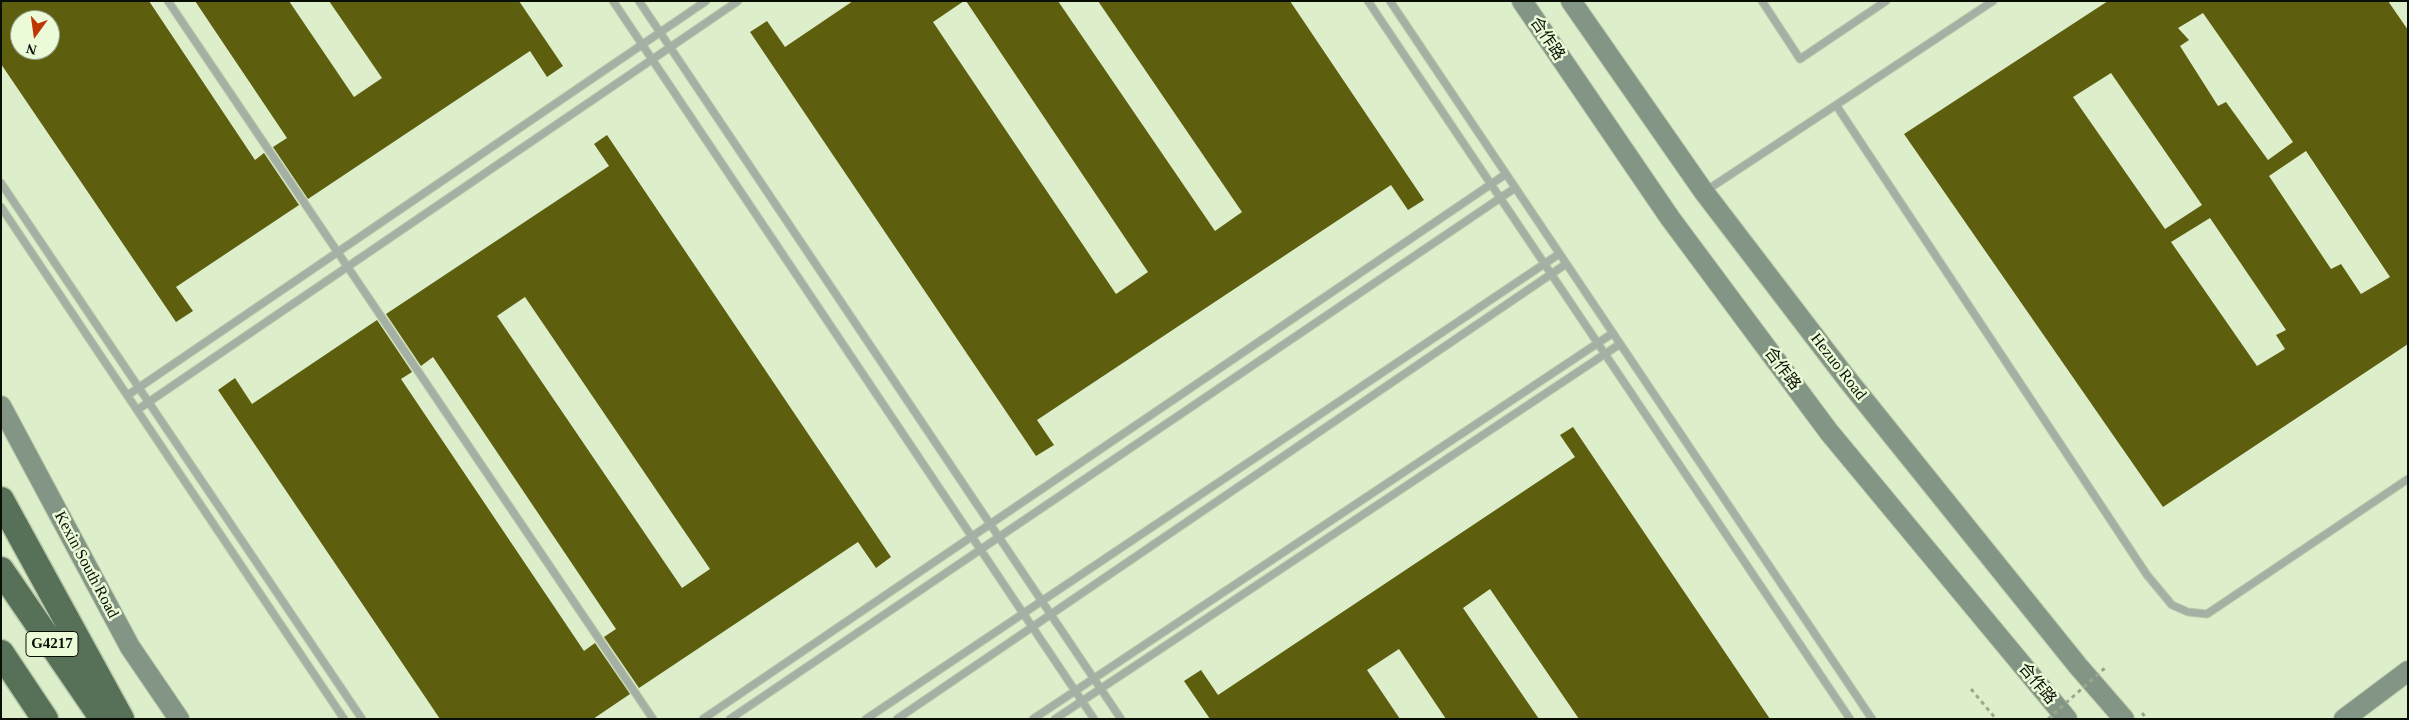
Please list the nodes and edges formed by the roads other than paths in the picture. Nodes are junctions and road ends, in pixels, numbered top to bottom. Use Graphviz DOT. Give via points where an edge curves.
graph roads {
  1 [pos="168,1"];
  2 [pos="613,1"];
  3 [pos="639,1"];
  4 [pos="706,1"];
  5 [pos="738,1"];
  6 [pos="1368,1"];
  7 [pos="1390,1"];
  8 [pos="1522,1"];
  9 [pos="1571,1"];
  10 [pos="1762,1"];
  11 [pos="1886,1"];
  12 [pos="1993,1"];
  13 [pos="660,32"];
  14 [pos="642,45"];
  15 [pos="670,47"];
  16 [pos="652,60"];
  17 [pos="1836,105"];
  18 [pos="1506,174"];
  19 [pos="1,183"];
  20 [pos="1491,184"];
  21 [pos="1515,188"];
  22 [pos="1704,192"];
  23 [pos="1501,198"];
  24 [pos="1,207"];
  25 [pos="338,252"];
  26 [pos="1559,254"];
  27 [pos="1545,264"];
  28 [pos="1566,264"];
  29 [pos="348,267"];
  30 [pos="1552,274"];
  31 [pos="1612,333"];
  32 [pos="1598,343"];
  33 [pos="1620,344"];
  34 [pos="1605,354"];
  35 [pos="139,388"];
  36 [pos="128,396"];
  37 [pos="149,402"];
  38 [pos="1,406"];
  39 [pos="137,410"];
  40 [pos="2408,479"];
  41 [pos="1,500"];
  42 [pos="990,524"];
  43 [pos="972,537"];
  44 [pos="999,537"];
  45 [pos="980,550"];
  46 [pos="1,570"];
  47 [pos="1042,601"];
  48 [pos="1023,613"];
  49 [pos="1051,614"];
  50 [pos="1032,627"];
  51 [pos="1,653"];
  52 [pos="2408,671"];
  53 [pos="1094,678"];
  54 [pos="1101,688"];
  55 [pos="1075,691"];
  56 [pos="1081,701"];
  57 [pos="45,719"];
  58 [pos="103,719"];
  59 [pos="121,719"];
  60 [pos="179,719"];
  61 [pos="344,719"];
  62 [pos="362,719"];
  63 [pos="653,719"];
  64 [pos="704,719"];
  65 [pos="730,719"];
  66 [pos="866,719"];
  67 [pos="897,719"];
  68 [pos="1033,719"];
  69 [pos="1054,719"];
  70 [pos="1094,719"];
  71 [pos="1121,719"];
  72 [pos="1850,719"];
  73 [pos="1872,719"];
  74 [pos="2067,719"];
  75 [pos="2124,719"];
  76 [pos="2344,719"];
  1 -- 25 [label="lane"];
  2 -- 14 [label="lane"];
  3 -- 13 [label="lane"];
  4 -- 13 [label="lane"];
  5 -- 15 [label="lane"];
  6 -- 20 [label="lane"];
  7 -- 18 [label="lane"];
  8 -- 74 [label="main road, 合作路" via="1670,218 1829,432"];
  9 -- 22 [label="main road, Hezuo Road"];
  10 -- 11 [label="lane" via="1800,59"];
  12 -- 17 [label="lane"];
  13 -- 14 [label="lane"];
  13 -- 15 [label="lane"];
  14 -- 16 [label="lane"];
  14 -- 25 [label="lane"];
  15 -- 16 [label="lane"];
  15 -- 42 [label="lane"];
  16 -- 29 [label="lane"];
  16 -- 43 [label="lane"];
  17 -- 22 [label="lane"];
  17 -- 40 [label="lane" via="2147,575 2172,605 2188,612 2207,614"];
  18 -- 20 [label="lane"];
  18 -- 21 [label="lane"];
  19 -- 35 [label="lane"];
  20 -- 23 [label="lane"];
  20 -- 42 [label="lane"];
  21 -- 23 [label="lane"];
  21 -- 26 [label="lane"];
  22 -- 75 [label="main road, Hezuo Road" via="1847,379"];
  23 -- 27 [label="lane"];
  23 -- 44 [label="lane"];
  24 -- 36 [label="lane"];
  25 -- 29 [label="lane"];
  25 -- 35 [label="lane"];
  26 -- 27 [label="lane"];
  26 -- 28 [label="lane"];
  27 -- 30 [label="lane"];
  27 -- 47 [label="lane"];
  28 -- 30 [label="lane"];
  28 -- 31 [label="lane"];
  29 -- 37 [label="lane"];
  29 -- 63 [label="lane"];
  30 -- 32 [label="lane"];
  30 -- 49 [label="lane"];
  31 -- 32 [label="lane"];
  31 -- 33 [label="lane"];
  32 -- 34 [label="lane"];
  32 -- 53 [label="lane"];
  33 -- 34 [label="lane"];
  33 -- 73 [label="lane"];
  34 -- 54 [label="lane"];
  34 -- 72 [label="lane"];
  35 -- 36 [label="lane"];
  35 -- 37 [label="lane"];
  36 -- 39 [label="lane"];
  37 -- 39 [label="lane"];
  37 -- 62 [label="lane"];
  38 -- 60 [label="main road, Kexin South Road" via="130,647"];
  39 -- 61 [label="lane"];
  41 -- 59 [label="highway"];
  42 -- 43 [label="lane"];
  42 -- 44 [label="lane"];
  43 -- 45 [label="lane"];
  43 -- 64 [label="lane"];
  44 -- 45 [label="lane"];
  44 -- 47 [label="lane"];
  45 -- 48 [label="lane"];
  45 -- 65 [label="lane"];
  46 -- 58 [label="highway, G4217"];
  47 -- 48 [label="lane"];
  47 -- 49 [label="lane"];
  48 -- 50 [label="lane"];
  48 -- 66 [label="lane"];
  49 -- 50 [label="lane"];
  49 -- 53 [label="lane"];
  50 -- 55 [label="lane"];
  50 -- 67 [label="lane"];
  51 -- 57 [label="highway, G4217"];
  52 -- 76 [label="main road"];
  53 -- 54 [label="lane"];
  53 -- 55 [label="lane"];
  54 -- 56 [label="lane"];
  54 -- 71 [label="lane"];
  55 -- 56 [label="lane"];
  55 -- 68 [label="lane"];
  56 -- 69 [label="lane"];
  56 -- 70 [label="lane"];
}
